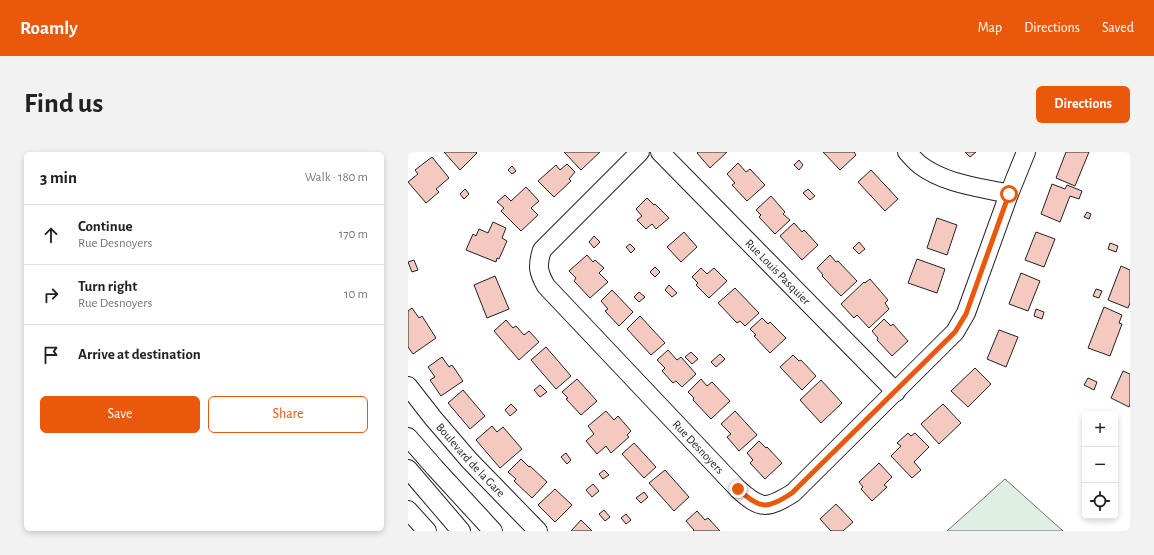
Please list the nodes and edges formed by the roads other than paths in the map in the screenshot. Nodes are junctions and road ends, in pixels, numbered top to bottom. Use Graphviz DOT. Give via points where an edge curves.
graph roads {
  1 [pos="640,152"];
  2 [pos="660,152"];
  3 [pos="907,152"];
  4 [pos="1026,152"];
  5 [pos="1009,194"];
  6 [pos="408,386"];
  7 [pos="896,392"];
  8 [pos="408,437"];
  9 [pos="408,469"];
  10 [pos="408,510"];
  11 [pos="427,531"];
  12 [pos="461,531"];
  13 [pos="493,531"];
  14 [pos="538,531"];
  1 -- 7 [label="street, Rue Desnoyers" via="542,250 538,262 540,275 546,286 738,489 749,499 764,505 776,503 792,493"];
  2 -- 7 [label="street, Rue Louis Pasquier"];
  3 -- 5 [label="street" via="920,165 935,174"];
  4 -- 5 [label="street, Rue Desnoyers"];
  5 -- 7 [label="street, Rue Desnoyers" via="966,314 955,332"];
  6 -- 14 [label="street, Boulevard de la Gare" via="470,460"];
  8 -- 13 [label="street"];
  9 -- 12 [label="street"];
  10 -- 11 [label="street"];
}
